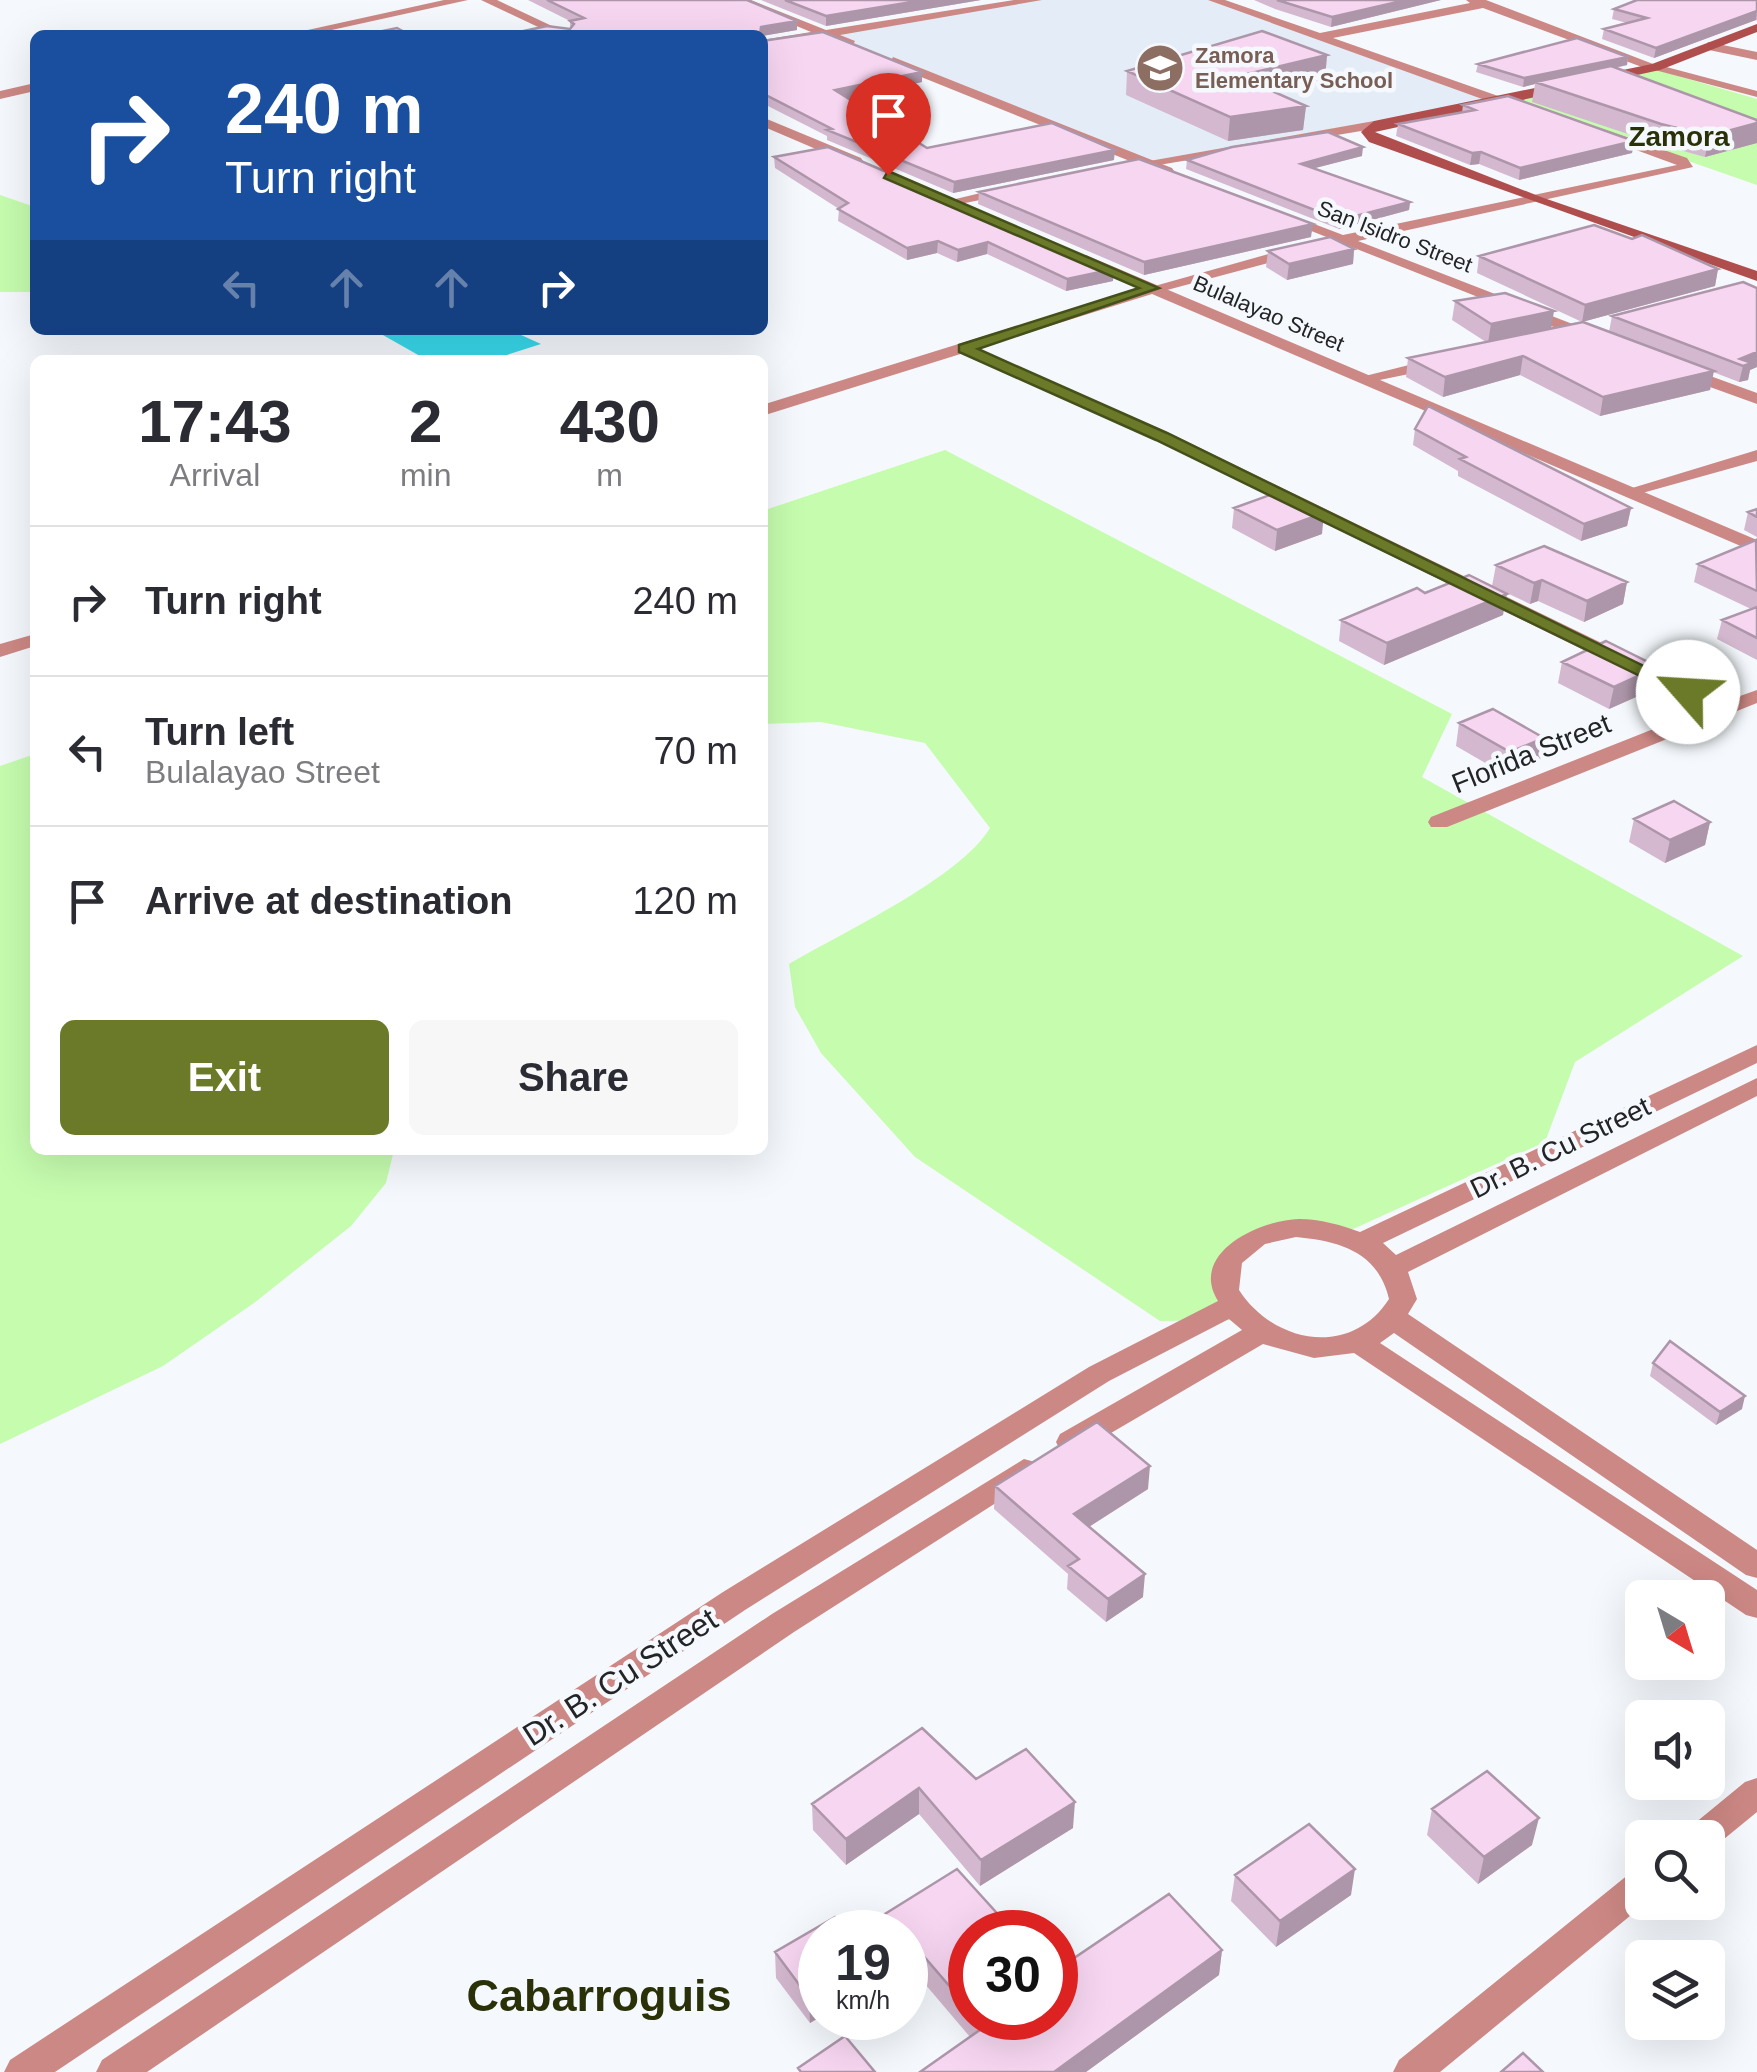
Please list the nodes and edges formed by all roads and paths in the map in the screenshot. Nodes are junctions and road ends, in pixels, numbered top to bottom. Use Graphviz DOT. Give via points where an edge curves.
graph roads {
  1 [pos="462,0"];
  2 [pos="487,0"];
  3 [pos="740,0"];
  4 [pos="976,0"];
  5 [pos="1036,0"];
  6 [pos="1214,0"];
  7 [pos="1472,0"];
  8 [pos="1486,4"];
  9 [pos="994,7"];
  10 [pos="1757,28"];
  11 [pos="315,30"];
  12 [pos="554,30"];
  13 [pos="826,34"];
  14 [pos="1322,36"];
  15 [pos="768,43"];
  16 [pos="1708,46"];
  17 [pos="862,48"];
  18 [pos="880,56"];
  19 [pos="1757,56"];
  20 [pos="1655,67"];
  21 [pos="30,89"];
  22 [pos="1757,94"];
  23 [pos="0,95"];
  24 [pos="1500,99"];
  25 [pos="1537,110"];
  26 [pos="768,124"];
  27 [pos="1374,124"];
  28 [pos="1588,128"];
  29 [pos="1145,162"];
  30 [pos="1106,170"];
  31 [pos="880,172"];
  32 [pos="1181,176"];
  33 [pos="1028,186"];
  34 [pos="932,194"];
  35 [pos="1536,200"];
  36 [pos="950,202"];
  37 [pos="1270,212"];
  38 [pos="987,218"];
  39 [pos="1342,240"];
  40 [pos="1060,249"];
  41 [pos="1757,276"];
  42 [pos="1757,284"];
  43 [pos="1152,288"];
  44 [pos="1739,288"];
  45 [pos="1615,322"];
  46 [pos="1580,332"];
  47 [pos="1540,340"];
  48 [pos="1615,345"];
  49 [pos="965,348"];
  50 [pos="1462,357"];
  51 [pos="1668,366"];
  52 [pos="1365,378"];
  53 [pos="1757,399"];
  54 [pos="768,409"];
  55 [pos="1757,455"];
  56 [pos="1628,492"];
  57 [pos="1757,547"];
  58 [pos="30,642"];
  59 [pos="0,651"];
  60 [pos="1757,696"];
  61 [pos="1722,710"];
  62 [pos="1439,822"];
  63 [pos="1757,1053"];
  64 [pos="1757,1086"];
  65 [pos="1362,1242"];
  66 [pos="1393,1268"];
  67 [pos="1232,1306"];
  68 [pos="1395,1319"];
  69 [pos="1262,1332"];
  70 [pos="1359,1343"];
  71 [pos="1757,1566"];
  72 [pos="1757,1606"];
  73 [pos="1757,1792"];
  74 [pos="1723,1820"];
  75 [pos="1625,1899"];
  76 [pos="22,2072"];
  77 [pos="115,2072"];
  78 [pos="1412,2072"];
  1 -- 11 [label="street"];
  2 -- 12 [label="street"];
  3 -- 13 [label="street"];
  4 -- 9 [label="street"];
  5 -- 9 [label="street"];
  6 -- 14 [label="street"];
  7 -- 8 [label="street"];
  8 -- 14 [label="street"];
  8 -- 20 [label="street"];
  9 -- 13 [label="street"];
  10 -- 16 [label="main road"];
  13 -- 15 [label="street"];
  13 -- 17 [label="street"];
  14 -- 24 [label="street"];
  16 -- 19 [label="street"];
  16 -- 20 [label="main road"];
  18 -- 29 [label="street"];
  20 -- 22 [label="lane"];
  20 -- 24 [label="main road"];
  21 -- 23 [label="street"];
  24 -- 25 [label="street"];
  24 -- 27 [label="main road"];
  26 -- 31 [label="street"];
  27 -- 29 [label="street"];
  27 -- 35 [label="main road" via="1368,132 1374,139"];
  28 -- 35 [label="street" via="1686,167"];
  29 -- 30 [label="street"];
  29 -- 32 [label="street"];
  33 -- 36 [label="street"];
  34 -- 36 [label="street"];
  35 -- 39 [label="street"];
  35 -- 41 [label="main road"];
  36 -- 38 [label="street"];
  37 -- 39 [label="street, San Isidro Street"];
  39 -- 43 [label="street"];
  39 -- 46 [label="street, San Isidro Street"];
  40 -- 43 [label="street, Bulalayao Street"];
  42 -- 44 [label="street"];
  43 -- 49 [label="street"];
  43 -- 52 [label="street, Bulalayao Street"];
  45 -- 46 [label="street"];
  46 -- 47 [label="street"];
  46 -- 48 [label="street, San Isidro Street"];
  49 -- 54 [label="street"];
  49 -- 61 [label="street" via="1161,436"];
  50 -- 52 [label="street"];
  51 -- 53 [label="street"];
  52 -- 56 [label="street, Bulalayao Street"];
  55 -- 56 [label="street"];
  56 -- 57 [label="street, Bulalayao Street"];
  58 -- 59 [label="street"];
  60 -- 61 [label="street, Florida Street"];
  61 -- 62 [label="street, Florida Street"];
  63 -- 65 [label="street, Dr. B. Cu Street"];
  64 -- 66 [label="street, Dr. B. Cu Street"];
  65 -- 66 [label="street"];
  65 -- 67 [label="street" via="1319,1229 1256,1238 1240,1248 1224,1275"];
  66 -- 68 [label="street" via="1403,1298"];
  67 -- 69 [label="street"];
  67 -- 76 [label="street, Dr. B. Cu Street" via="1099,1374 750,1591"];
  68 -- 70 [label="street"];
  68 -- 71 [label="street"];
  69 -- 70 [label="street" via="1306,1347"];
  69 -- 77 [label="street, Dr. B. Cu Street" via="1012,1477 782,1622"];
  70 -- 72 [label="street"];
  73 -- 74 [label="street"];
  75 -- 78 [label="street"];
}
